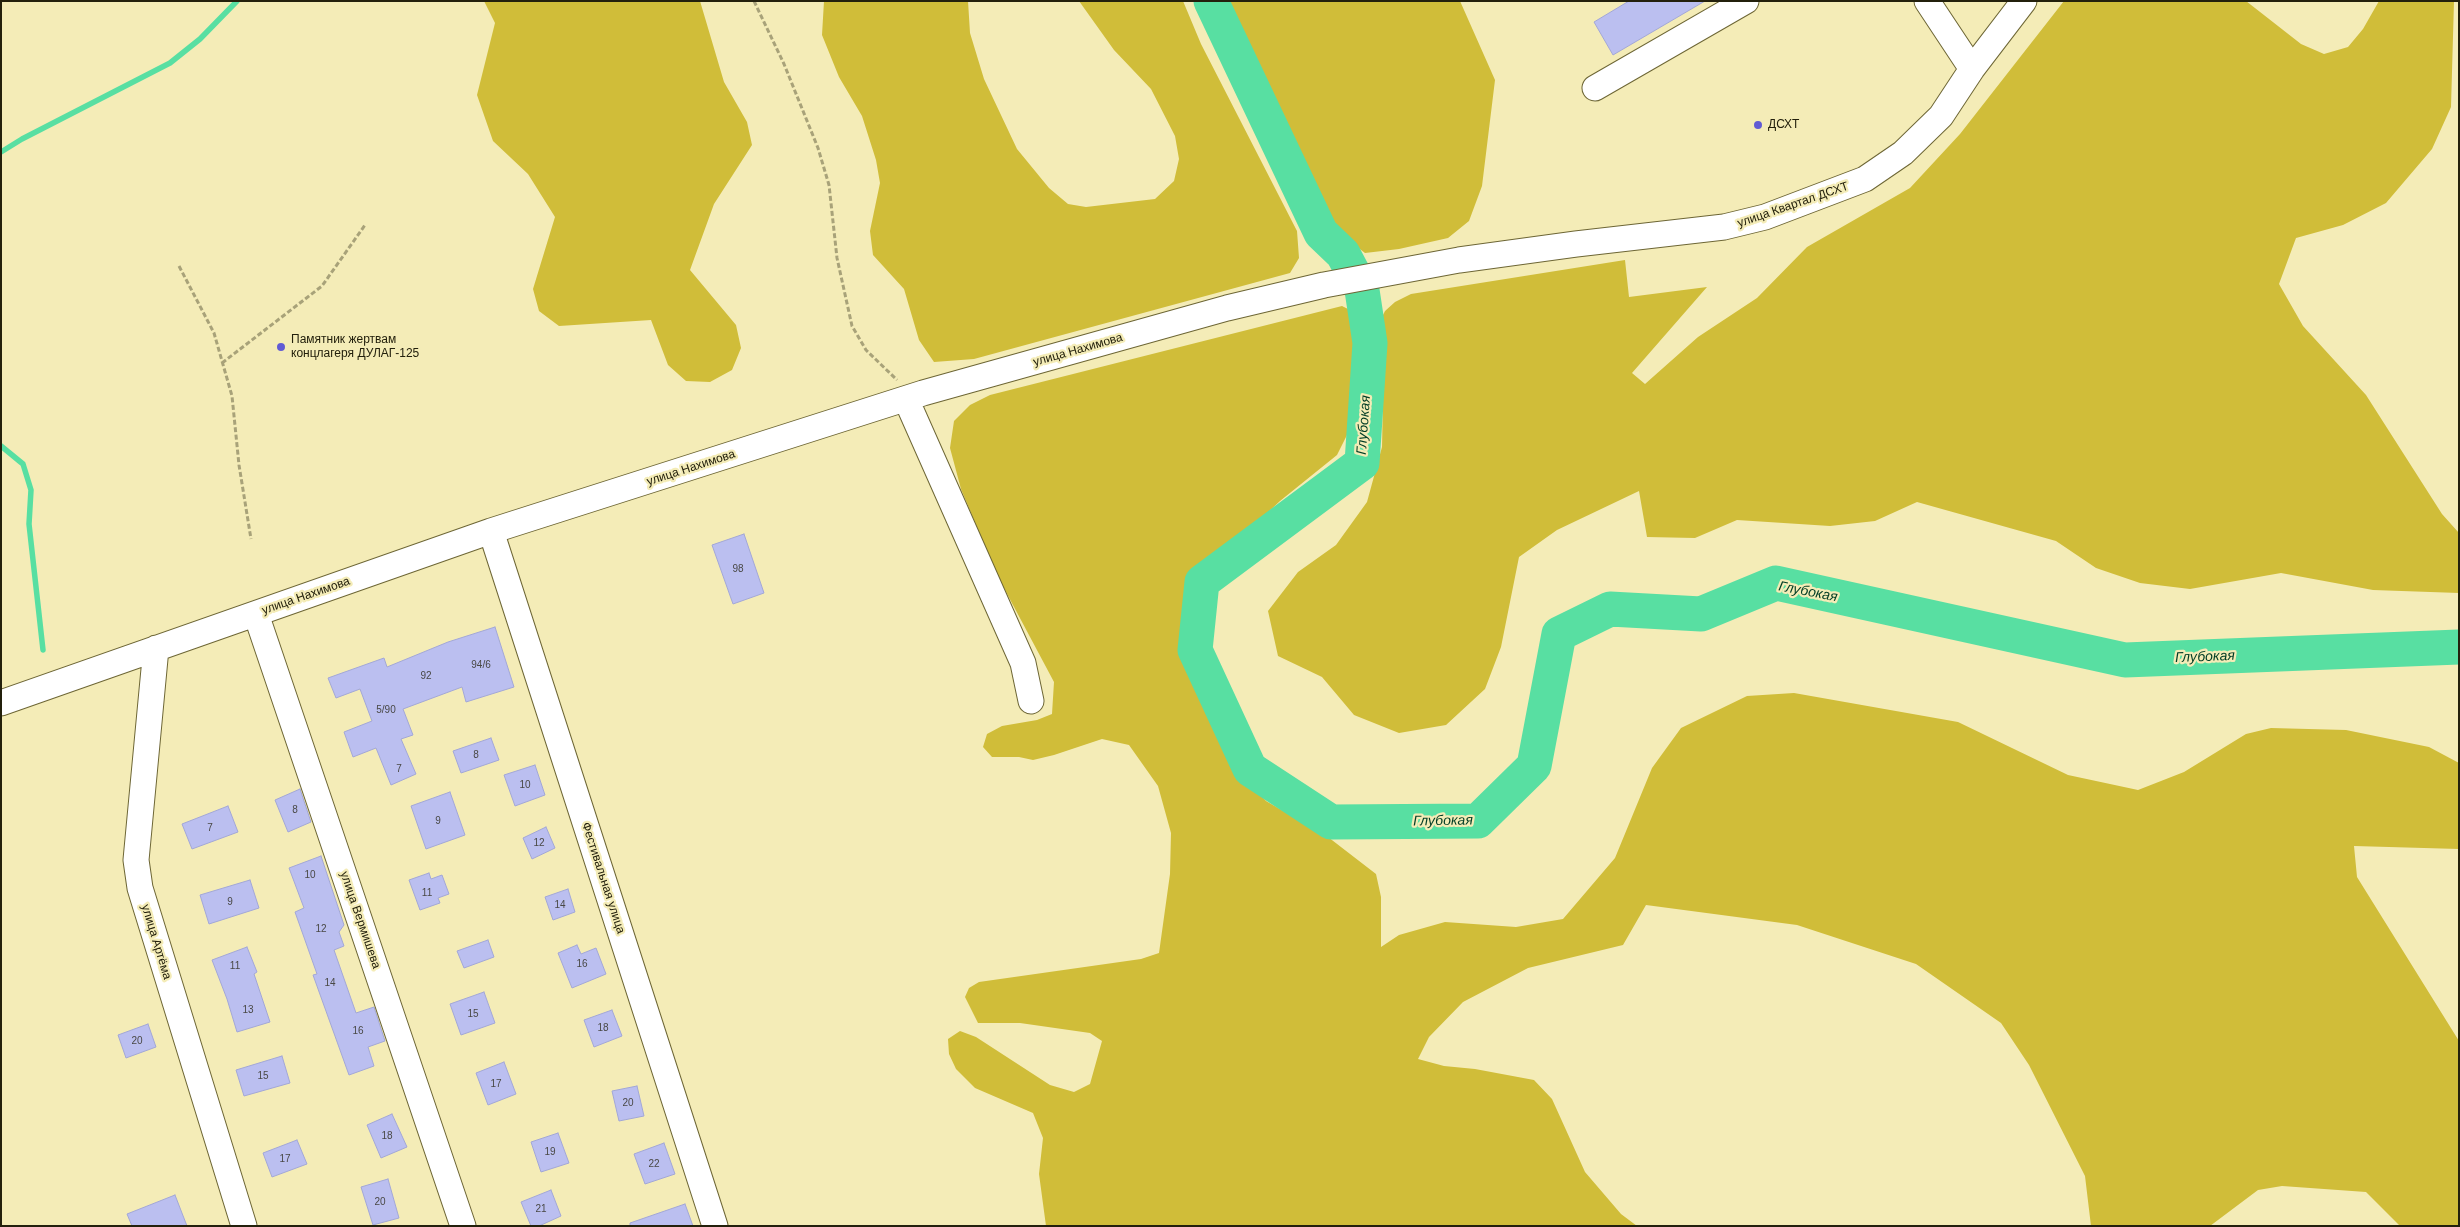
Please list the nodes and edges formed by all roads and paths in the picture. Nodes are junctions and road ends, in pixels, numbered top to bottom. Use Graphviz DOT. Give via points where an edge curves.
graph roads {
  1 [pos="754,1"];
  2 [pos="1746,1"];
  3 [pos="1927,1"];
  4 [pos="2024,1"];
  5 [pos="1972,69"];
  6 [pos="1595,88"];
  7 [pos="365,225"];
  8 [pos="179,266"];
  9 [pos="1392,271"];
  10 [pos="222,363"];
  11 [pos="906,399"];
  12 [pos="491,531"];
  13 [pos="251,539"];
  14 [pos="256,614"];
  15 [pos="156,648"];
  16 [pos="1031,702"];
  17 [pos="1,703"];
  18 [pos="244,1226"];
  19 [pos="464,1226"];
  20 [pos="715,1226"];
  1 -- 11 [label="path" via="784,64 821,158 829,185 837,258 852,326 866,350 896,377"];
  2 -- 6 [label="street"];
  3 -- 5 [label="street"];
  4 -- 5 [label="street, улица Квартал ДСХТ"];
  5 -- 9 [label="street, улица Квартал ДСХТ" via="1928,132 1880,170 1842,189 1765,217 1724,227 1501,253"];
  7 -- 10 [label="path" via="322,286"];
  8 -- 10 [label="path" via="214,333"];
  9 -- 11 [label="street, улица Нахимова" via="1227,308"];
  10 -- 13 [label="path" via="232,396"];
  11 -- 12 [label="street, улица Нахимова"];
  11 -- 16 [label="street" via="1016,645"];
  12 -- 14 [label="street, улица Нахимова"];
  12 -- 20 [label="street, Фестивальная улица"];
  14 -- 15 [label="street, улица Нахимова"];
  14 -- 19 [label="street, улица Вермишева"];
  15 -- 17 [label="street, улица Нахимова"];
  15 -- 18 [label="street, улица Артёма" via="136,860 140,888"];
}
